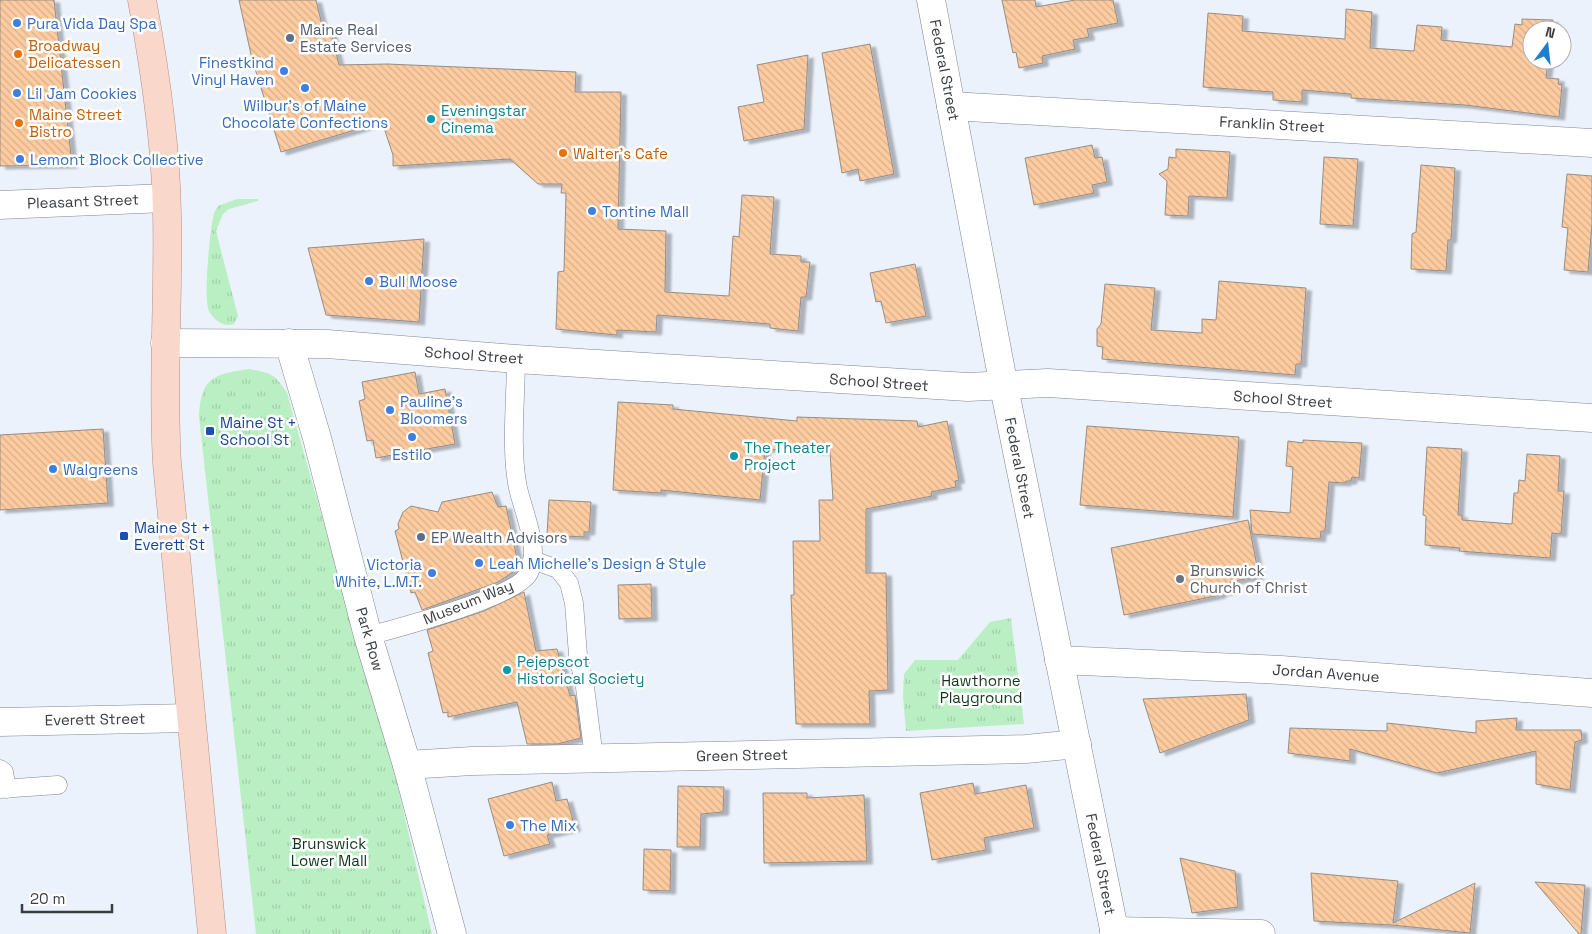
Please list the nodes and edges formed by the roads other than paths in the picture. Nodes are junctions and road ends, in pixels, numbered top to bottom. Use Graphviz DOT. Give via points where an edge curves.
graph roads {
  1 [pos="142,0"];
  2 [pos="932,0"];
  3 [pos="952,106"];
  4 [pos="1592,143"];
  5 [pos="166,198"];
  6 [pos="0,205"];
  7 [pos="165,343"];
  8 [pos="289,343"];
  9 [pos="516,359"];
  10 [pos="1004,387"];
  11 [pos="1592,418"];
  12 [pos="532,560"];
  13 [pos="368,636"];
  14 [pos="1059,660"];
  15 [pos="1592,693"];
  16 [pos="191,718"];
  17 [pos="0,722"];
  18 [pos="1077,744"];
  19 [pos="594,758"];
  20 [pos="407,766"];
  21 [pos="0,769"];
  22 [pos="58,785"];
  23 [pos="4,789"];
  24 [pos="1114,932"];
  25 [pos="212,934"];
  26 [pos="452,934"];
  27 [pos="1261,934"];
  1 -- 5 [label="main road" via="154,62"];
  2 -- 3 [label="street, Federal Street"];
  3 -- 4 [label="street, Franklin Street"];
  3 -- 10 [label="street, Federal Street"];
  5 -- 6 [label="street, Pleasant Street"];
  5 -- 7 [label="main road"];
  7 -- 8 [label="street, School Street"];
  7 -- 16 [label="main road" via="167,463"];
  8 -- 9 [label="street, School Street"];
  8 -- 13 [label="street, Park Row"];
  9 -- 10 [label="street, School Street"];
  9 -- 12 [label="lane, Museum Way" via="517,486 533,541"];
  10 -- 11 [label="street, School Street" via="1048,383"];
  10 -- 14 [label="street, Federal Street"];
  12 -- 13 [label="lane, Museum Way" via="529,574 512,588 435,617"];
  12 -- 19 [label="lane" via="558,569 569,583"];
  13 -- 20 [label="street, Park Row"];
  14 -- 15 [label="street, Jordan Avenue" via="1281,670"];
  14 -- 18 [label="street, Federal Street"];
  16 -- 17 [label="street, Everett Street"];
  16 -- 25 [label="main road"];
  18 -- 19 [label="street, Green Street" via="1026,749"];
  18 -- 24 [label="street, Federal Street"];
  19 -- 20 [label="street, Green Street"];
  20 -- 26 [label="street, Park Row"];
  21 -- 23 [label="lane" via="4,772"];
  22 -- 23 [label="lane"];
  24 -- 27 [label="street"];
}
